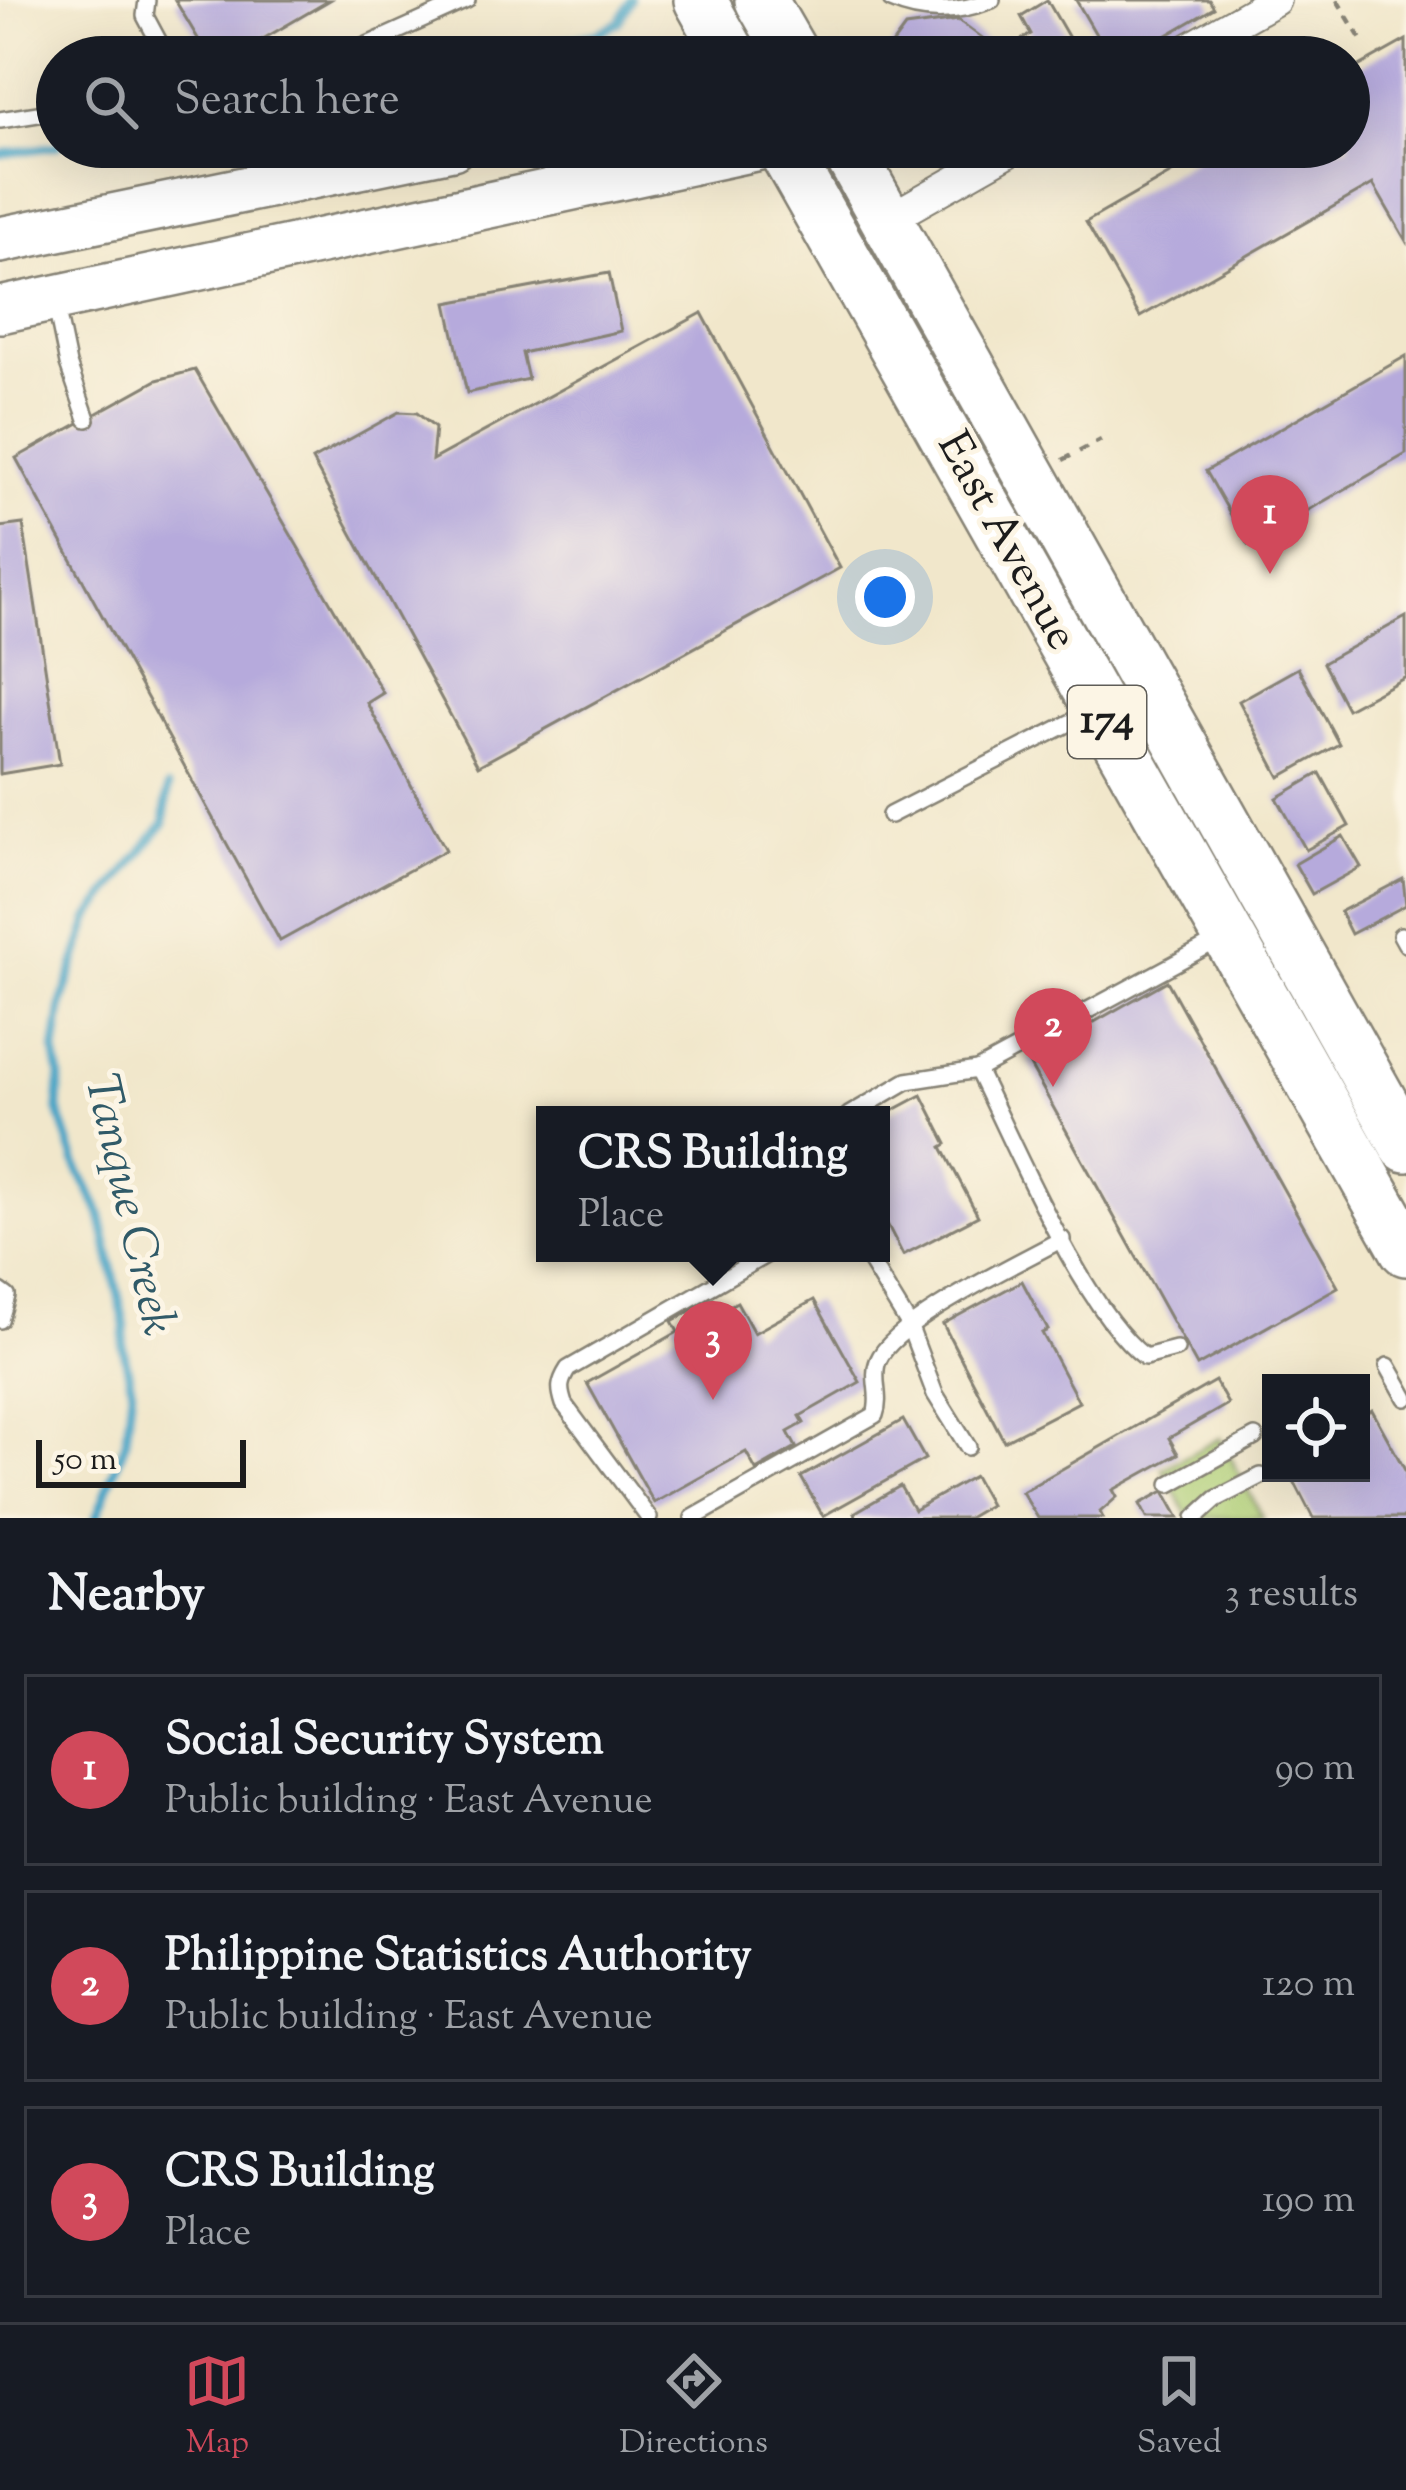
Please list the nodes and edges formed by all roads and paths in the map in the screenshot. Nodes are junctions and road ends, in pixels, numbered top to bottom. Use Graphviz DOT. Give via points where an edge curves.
graph roads {
  1 [pos="147,0"];
  2 [pos="467,0"];
  3 [pos="700,0"];
  4 [pos="892,0"];
  5 [pos="992,0"];
  6 [pos="1275,0"];
  7 [pos="1337,0"];
  8 [pos="950,5"];
  9 [pos="156,36"];
  10 [pos="387,36"];
  11 [pos="719,36"];
  12 [pos="1211,36"];
  13 [pos="1358,36"];
  14 [pos="36,114"];
  15 [pos="0,120"];
  16 [pos="216,168"];
  17 [pos="354,168"];
  18 [pos="661,168"];
  19 [pos="794,168"];
  20 [pos="858,168"];
  21 [pos="979,168"];
  22 [pos="0,211"];
  23 [pos="154,211"];
  24 [pos="887,220"];
  25 [pos="0,240"];
  26 [pos="164,275"];
  27 [pos="54,298"];
  28 [pos="0,310"];
  29 [pos="87,419"];
  30 [pos="1101,440"];
  31 [pos="1063,460"];
  32 [pos="1099,708"];
  33 [pos="890,815"];
  34 [pos="1229,933"];
  35 [pos="977,1070"];
  36 [pos="864,1106"];
  37 [pos="1406,1146"];
  38 [pos="1062,1239"];
  39 [pos="1406,1250"];
  40 [pos="753,1262"];
  41 [pos="871,1262"];
  42 [pos="0,1291"];
  43 [pos="0,1320"];
  44 [pos="910,1325"];
  45 [pos="1176,1349"];
  46 [pos="1388,1366"];
  47 [pos="1406,1398"];
  48 [pos="1255,1436"];
  49 [pos="968,1447"];
  50 [pos="1261,1476"];
  51 [pos="1170,1484"];
  52 [pos="649,1518"];
  53 [pos="693,1518"];
  54 [pos="1195,1518"];
  1 -- 9 [label="lane"];
  2 -- 10 [label="lane"];
  3 -- 11 [label="main road"];
  4 -- 8 [label="lane" via="914,10"];
  5 -- 8 [label="lane" via="967,10"];
  6 -- 12 [label="street"];
  7 -- 13 [label="path"];
  14 -- 15 [label="lane"];
  16 -- 22 [label="main road"];
  17 -- 23 [label="main road"];
  18 -- 26 [label="main road"];
  19 -- 32 [label="main road, East Avenue / 174"];
  20 -- 24 [label="main road, East Avenue / 174"];
  21 -- 24 [label="street"];
  23 -- 25 [label="main road"];
  23 -- 26 [label="main road"];
  24 -- 37 [label="main road, East Avenue / 174"];
  26 -- 27 [label="main road"];
  27 -- 28 [label="main road"];
  27 -- 29 [label="lane"];
  30 -- 31 [label="path"];
  32 -- 33 [label="lane"];
  32 -- 34 [label="main road, East Avenue / 174"];
  34 -- 35 [label="lane"];
  34 -- 39 [label="main road, East Avenue / 174"];
  35 -- 36 [label="lane" via="907,1081"];
  35 -- 38 [label="lane"];
  38 -- 44 [label="lane"];
  38 -- 45 [label="lane" via="1128,1344 1145,1357"];
  40 -- 52 [label="lane" via="562,1378 564,1404"];
  41 -- 44 [label="lane"];
  42 -- 43 [label="lane" via="7,1296"];
  44 -- 49 [label="lane" via="934,1394"];
  44 -- 53 [label="lane" via="880,1355 875,1415"];
  46 -- 47 [label="lane"];
  48 -- 51 [label="lane"];
  50 -- 54 [label="lane"];
}
